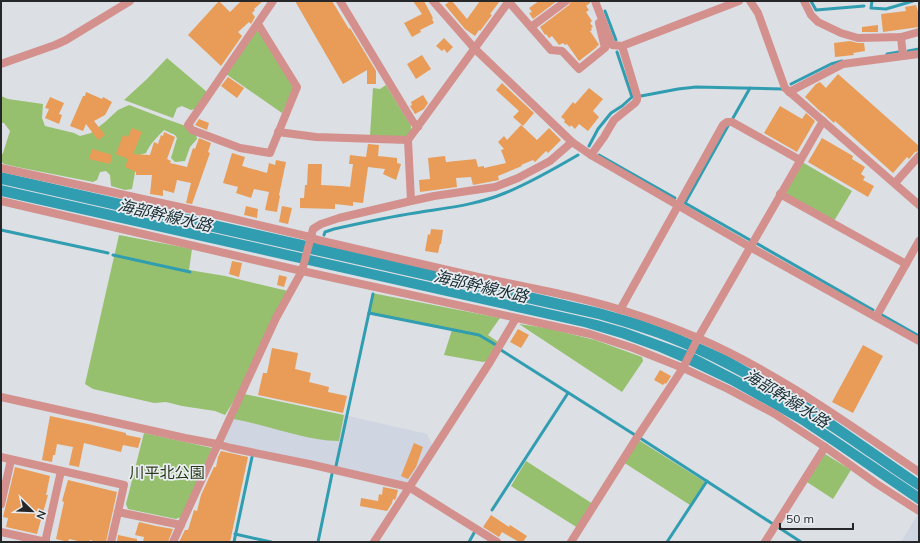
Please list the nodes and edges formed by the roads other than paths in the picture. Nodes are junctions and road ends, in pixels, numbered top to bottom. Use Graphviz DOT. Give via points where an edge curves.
graph roads {
  1 [pos="130,1"];
  2 [pos="273,1"];
  3 [pos="340,1"];
  4 [pos="433,1"];
  5 [pos="566,1"];
  6 [pos="594,1"];
  7 [pos="739,1"];
  8 [pos="750,1"];
  9 [pos="804,1"];
  10 [pos="509,2"];
  11 [pos="258,24"];
  12 [pos="531,27"];
  13 [pos="919,32"];
  14 [pos="901,37"];
  15 [pos="622,46"];
  16 [pos="475,49"];
  17 [pos="919,54"];
  18 [pos="904,56"];
  19 [pos="1,64"];
  20 [pos="789,92"];
  21 [pos="823,121"];
  22 [pos="418,127"];
  23 [pos="278,132"];
  24 [pos="408,140"];
  25 [pos="572,142"];
  26 [pos="591,155"];
  27 [pos="919,156"];
  28 [pos="800,160"];
  29 [pos="1,168"];
  30 [pos="895,184"];
  31 [pos="780,194"];
  32 [pos="1,201"];
  33 [pos="411,201"];
  34 [pos="919,204"];
  35 [pos="678,205"];
  36 [pos="310,237"];
  37 [pos="919,241"];
  38 [pos="750,246"];
  39 [pos="906,264"];
  40 [pos="302,268"];
  41 [pos="620,310"];
  42 [pos="876,317"];
  43 [pos="516,318"];
  44 [pos="698,338"];
  45 [pos="919,341"];
  46 [pos="684,366"];
  47 [pos="1,397"];
  48 [pos="217,444"];
  49 [pos="825,447"];
  50 [pos="1,457"];
  51 [pos="11,460"];
  52 [pos="61,471"];
  53 [pos="919,472"];
  54 [pos="409,487"];
  55 [pos="1,504"];
  56 [pos="919,511"];
  57 [pos="118,512"];
  58 [pos="181,525"];
  59 [pos="1,532"];
  60 [pos="46,542"];
  61 [pos="111,542"];
  62 [pos="173,542"];
  63 [pos="374,542"];
  64 [pos="497,542"];
  65 [pos="571,542"];
  66 [pos="765,542"];
  1 -- 19 [label="street" via="66,40"];
  2 -- 11 [label="street"];
  3 -- 22 [label="street"];
  4 -- 16 [label="street"];
  5 -- 12 [label="street"];
  6 -- 12 [label="street" via="605,48 579,68 562,51 550,50"];
  6 -- 15 [label="street" via="612,45"];
  7 -- 15 [label="street"];
  8 -- 20 [label="street" via="758,13 785,88"];
  9 -- 14 [label="street" via="818,22 841,33 858,38"];
  10 -- 12 [label="street"];
  10 -- 16 [label="street"];
  11 -- 23 [label="street" via="297,87"];
  11 -- 23 [label="street" via="188,125 192,130 240,148 270,153"];
  13 -- 14 [label="street"];
  14 -- 18 [label="street"];
  15 -- 26 [label="street" via="637,100 614,120"];
  16 -- 22 [label="street"];
  16 -- 25 [label="street"];
  17 -- 18 [label="street"];
  18 -- 20 [label="street" via="843,64"];
  20 -- 21 [label="street"];
  21 -- 28 [label="street"];
  21 -- 30 [label="street"];
  22 -- 24 [label="street"];
  23 -- 24 [label="street" via="316,137"];
  24 -- 33 [label="street"];
  25 -- 26 [label="street"];
  25 -- 33 [label="street" via="550,160 518,178 495,187"];
  26 -- 35 [label="street"];
  27 -- 30 [label="street"];
  28 -- 31 [label="street"];
  28 -- 35 [label="street" via="732,122 727,122 723,124"];
  29 -- 36 [label="street"];
  30 -- 34 [label="street"];
  31 -- 38 [label="street"];
  31 -- 39 [label="street"];
  32 -- 40 [label="street"];
  33 -- 36 [label="street" via="321,224 313,229"];
  35 -- 38 [label="street"];
  35 -- 41 [label="street"];
  36 -- 40 [label="street"];
  36 -- 41 [label="street"];
  37 -- 39 [label="street"];
  38 -- 42 [label="street"];
  38 -- 44 [label="street"];
  39 -- 42 [label="street"];
  40 -- 43 [label="street"];
  40 -- 48 [label="street"];
  41 -- 44 [label="street"];
  42 -- 45 [label="street"];
  43 -- 46 [label="street" via="590,334"];
  43 -- 54 [label="street"];
  44 -- 46 [label="street"];
  44 -- 53 [label="street" via="787,384"];
  46 -- 49 [label="street" via="775,414"];
  46 -- 65 [label="street"];
  47 -- 48 [label="street"];
  48 -- 54 [label="street"];
  48 -- 58 [label="street"];
  49 -- 56 [label="street"];
  49 -- 66 [label="street"];
  50 -- 51 [label="street"];
  51 -- 52 [label="street"];
  51 -- 55 [label="street"];
  52 -- 57 [label="street" via="124,485"];
  52 -- 60 [label="street"];
  54 -- 63 [label="street"];
  54 -- 64 [label="street"];
  57 -- 58 [label="street"];
  57 -- 61 [label="street"];
  58 -- 62 [label="street"];
  59 -- 60 [label="street"];
}
